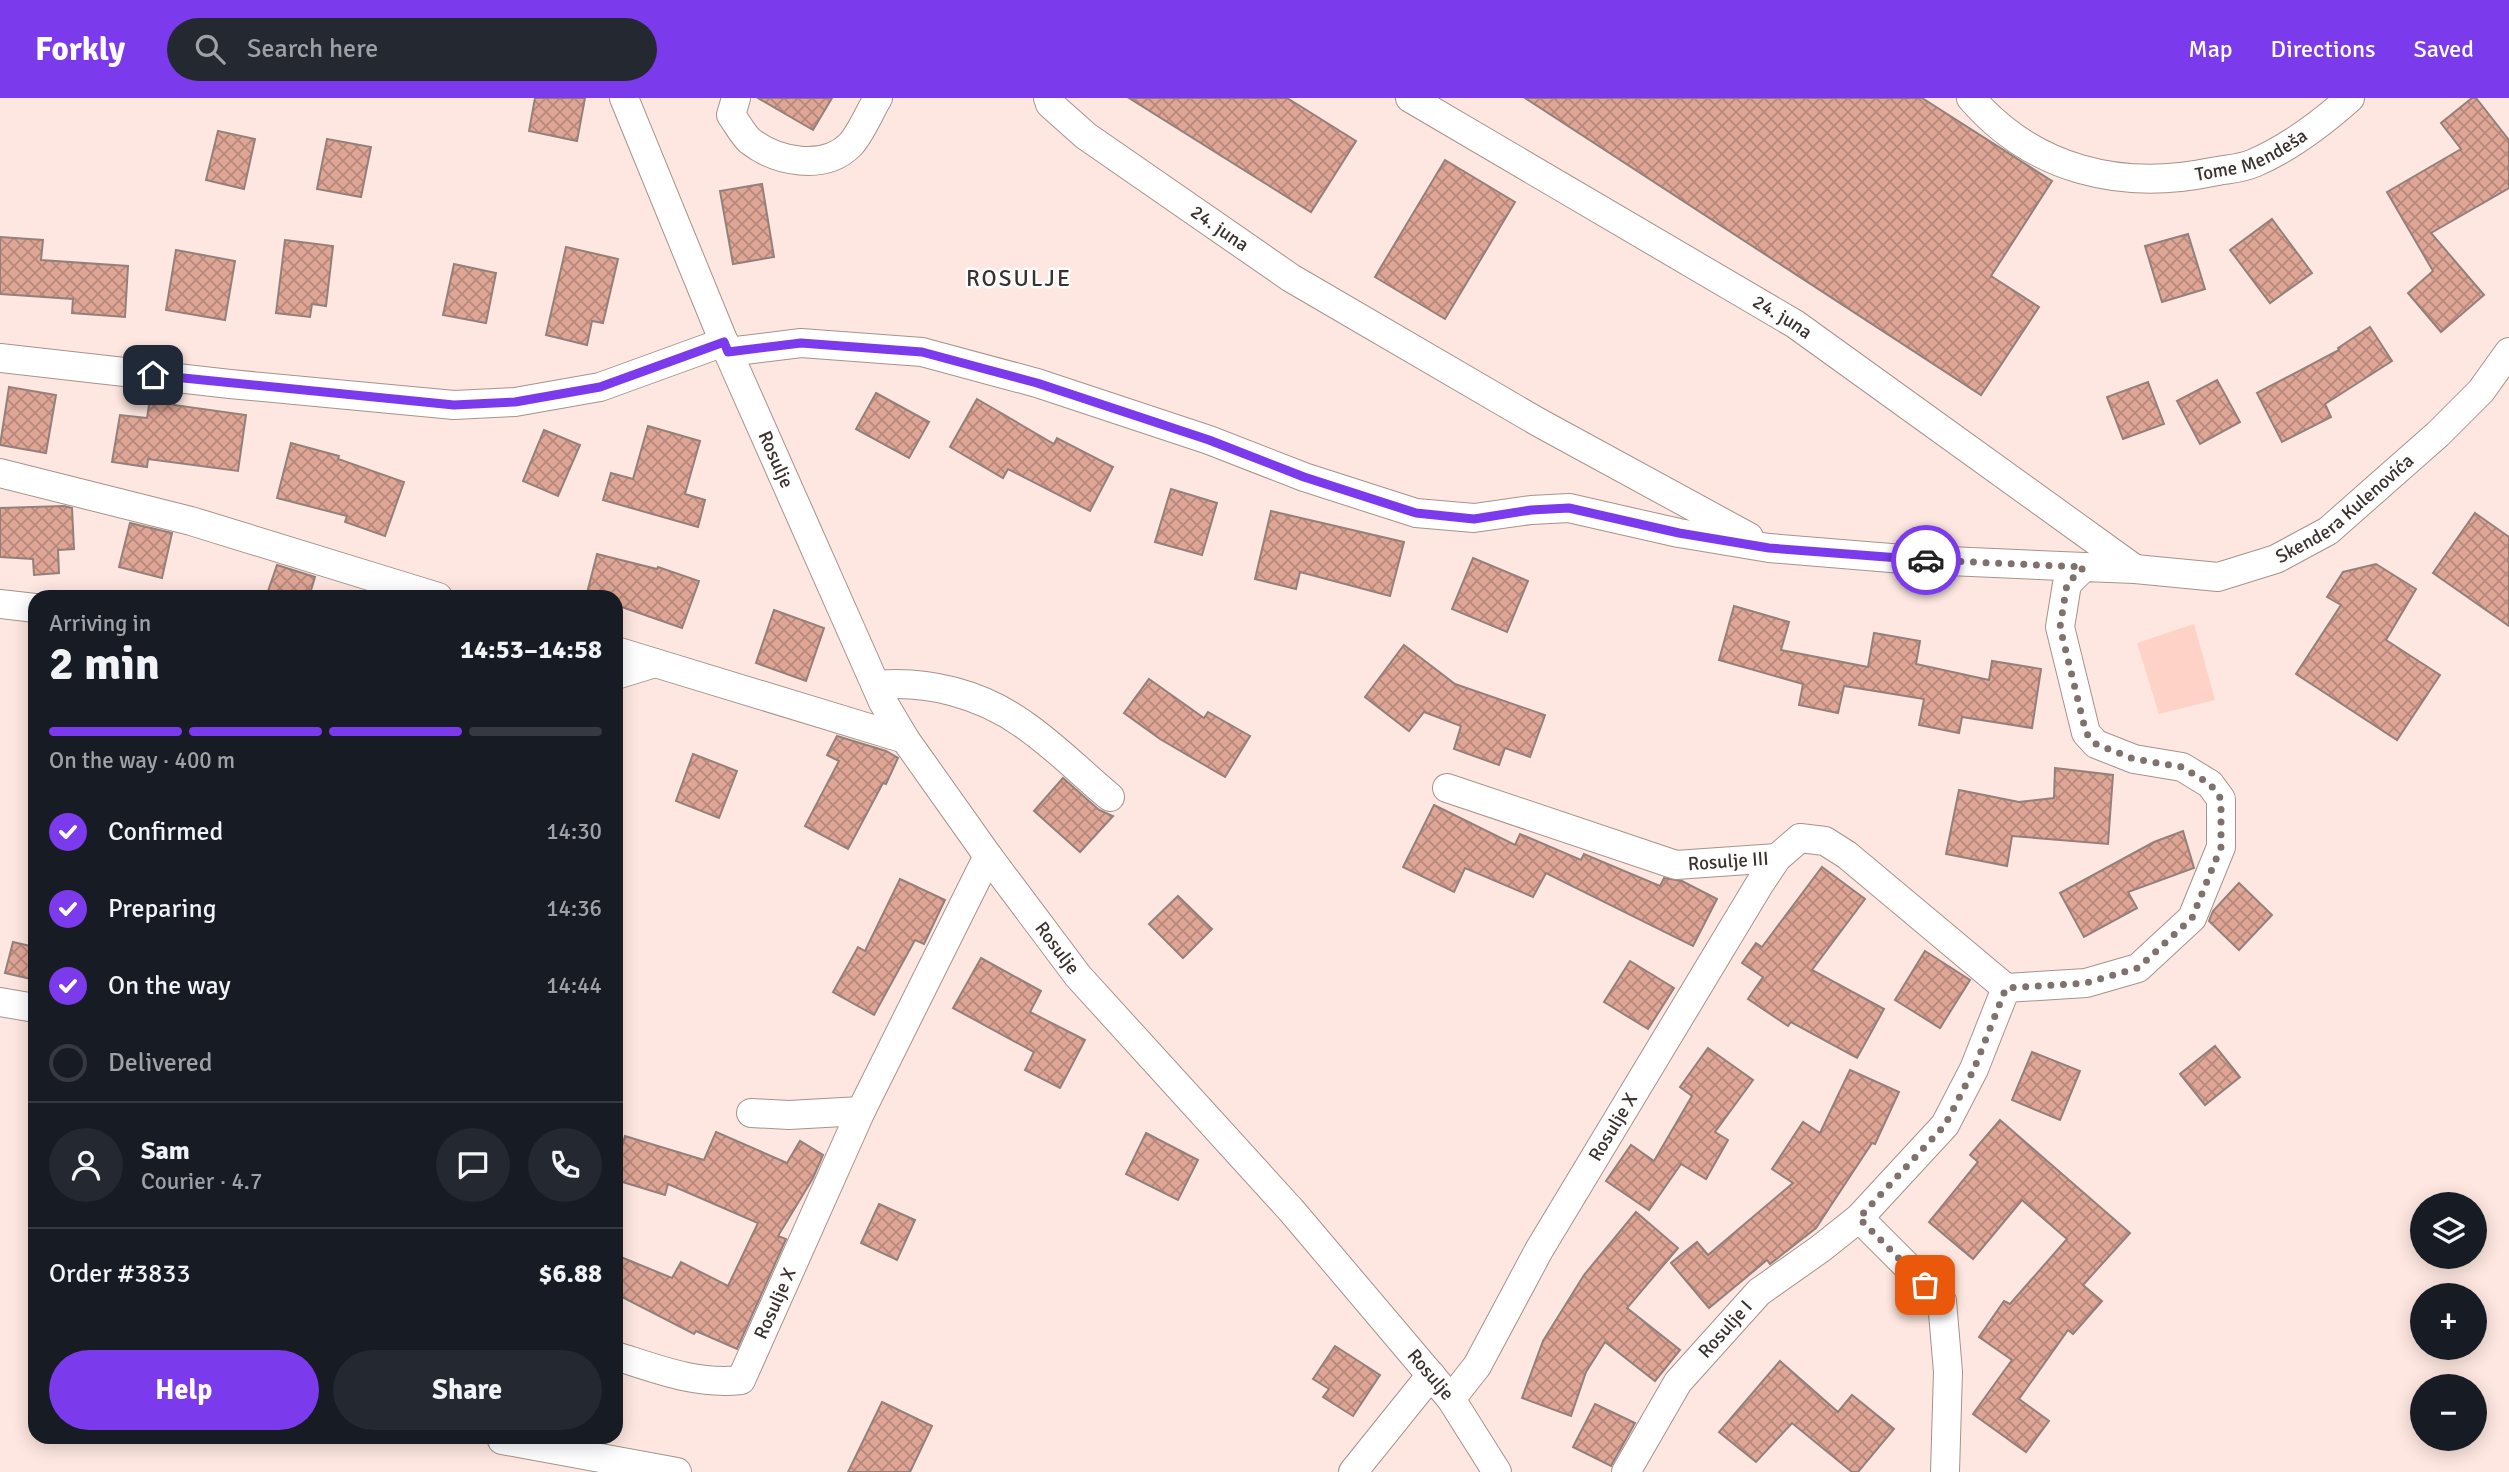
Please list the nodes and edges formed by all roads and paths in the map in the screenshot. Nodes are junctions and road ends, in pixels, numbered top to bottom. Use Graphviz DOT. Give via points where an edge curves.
graph roads {
  1 [pos="624,98"];
  2 [pos="736,98"];
  3 [pos="877,98"];
  4 [pos="1048,98"];
  5 [pos="1410,98"];
  6 [pos="1971,98"];
  7 [pos="2350,98"];
  8 [pos="726,347"];
  9 [pos="2509,352"];
  10 [pos="0,358"];
  11 [pos="0,473"];
  12 [pos="1769,548"];
  13 [pos="2084,567"];
  14 [pos="2135,569"];
  15 [pos="415,590"];
  16 [pos="0,604"];
  17 [pos="28,607"];
  18 [pos="623,653"];
  19 [pos="654,663"];
  20 [pos="623,673"];
  21 [pos="876,685"];
  22 [pos="905,739"];
  23 [pos="1447,788"];
  24 [pos="1110,797"];
  25 [pos="988,856"];
  26 [pos="1777,858"];
  27 [pos="2006,988"];
  28 [pos="0,1002"];
  29 [pos="28,1007"];
  30 [pos="862,1111"];
  31 [pos="751,1113"];
  32 [pos="1859,1218"];
  33 [pos="623,1358"];
  34 [pos="1431,1375"];
  35 [pos="1451,1399"];
  36 [pos="524,1444"];
  37 [pos="677,1472"];
  38 [pos="1353,1472"];
  39 [pos="1497,1472"];
  40 [pos="1626,1472"];
  41 [pos="1945,1472"];
  1 -- 8 [label="street, Rosulje"];
  2 -- 3 [label="street" via="731,115 749,140 768,152 806,163 851,145"];
  4 -- 12 [label="street, 24. juna" via="1086,136 1291,278 1538,422"];
  5 -- 14 [label="street, 24. juna" via="1795,324"];
  6 -- 7 [label="street, Tome Mendeša" via="1989,119 2037,152 2097,175 2139,179 2196,176 2252,164 2321,124"];
  8 -- 10 [label="street" via="600,387 515,402 454,405"];
  8 -- 12 [label="street" via="801,343 922,352 1037,383 1416,513 1474,519 1569,508"];
  8 -- 21 [label="street, Rosulje"];
  9 -- 14 [label="street, Skendera Kulenovića" via="2481,391 2438,434 2328,531 2277,559 2218,577"];
  11 -- 15 [label="street" via="191,522"];
  12 -- 13 [label="street"];
  13 -- 14 [label="street"];
  13 -- 27 [label="street" via="2067,584 2060,627 2086,733 2096,744 2134,759 2182,767 2210,784 2221,799 2221,847 2192,918 2138,968 2086,983"];
  16 -- 17 [label="street"];
  18 -- 19 [label="street"];
  19 -- 20 [label="street"];
  19 -- 22 [label="street"];
  21 -- 22 [label="street, Rosulje"];
  21 -- 24 [label="street" via="902,682 968,695 1023,724"];
  22 -- 25 [label="street, Rosulje"];
  23 -- 26 [label="street, Rosulje III" via="1676,865"];
  25 -- 30 [label="street, Rosulje X"];
  25 -- 34 [label="street, Rosulje" via="1078,976 1291,1210"];
  26 -- 27 [label="street, Rosulje III" via="1800,838 1825,841"];
  26 -- 35 [label="street, Rosulje X" via="1546,1238 1477,1366"];
  27 -- 32 [label="street, Rosulje I" via="1974,1069 1945,1125"];
  28 -- 29 [label="street"];
  30 -- 31 [label="street"];
  30 -- 33 [label="street, Rosulje X" via="741,1380 678,1376"];
  32 -- 40 [label="street, Rosulje I" via="1759,1292 1678,1382"];
  32 -- 41 [label="street" via="1942,1301 1948,1373"];
  34 -- 35 [label="street, Rosulje"];
  34 -- 38 [label="street"];
  35 -- 39 [label="street, Rosulje"];
  36 -- 37 [label="street"];
}
